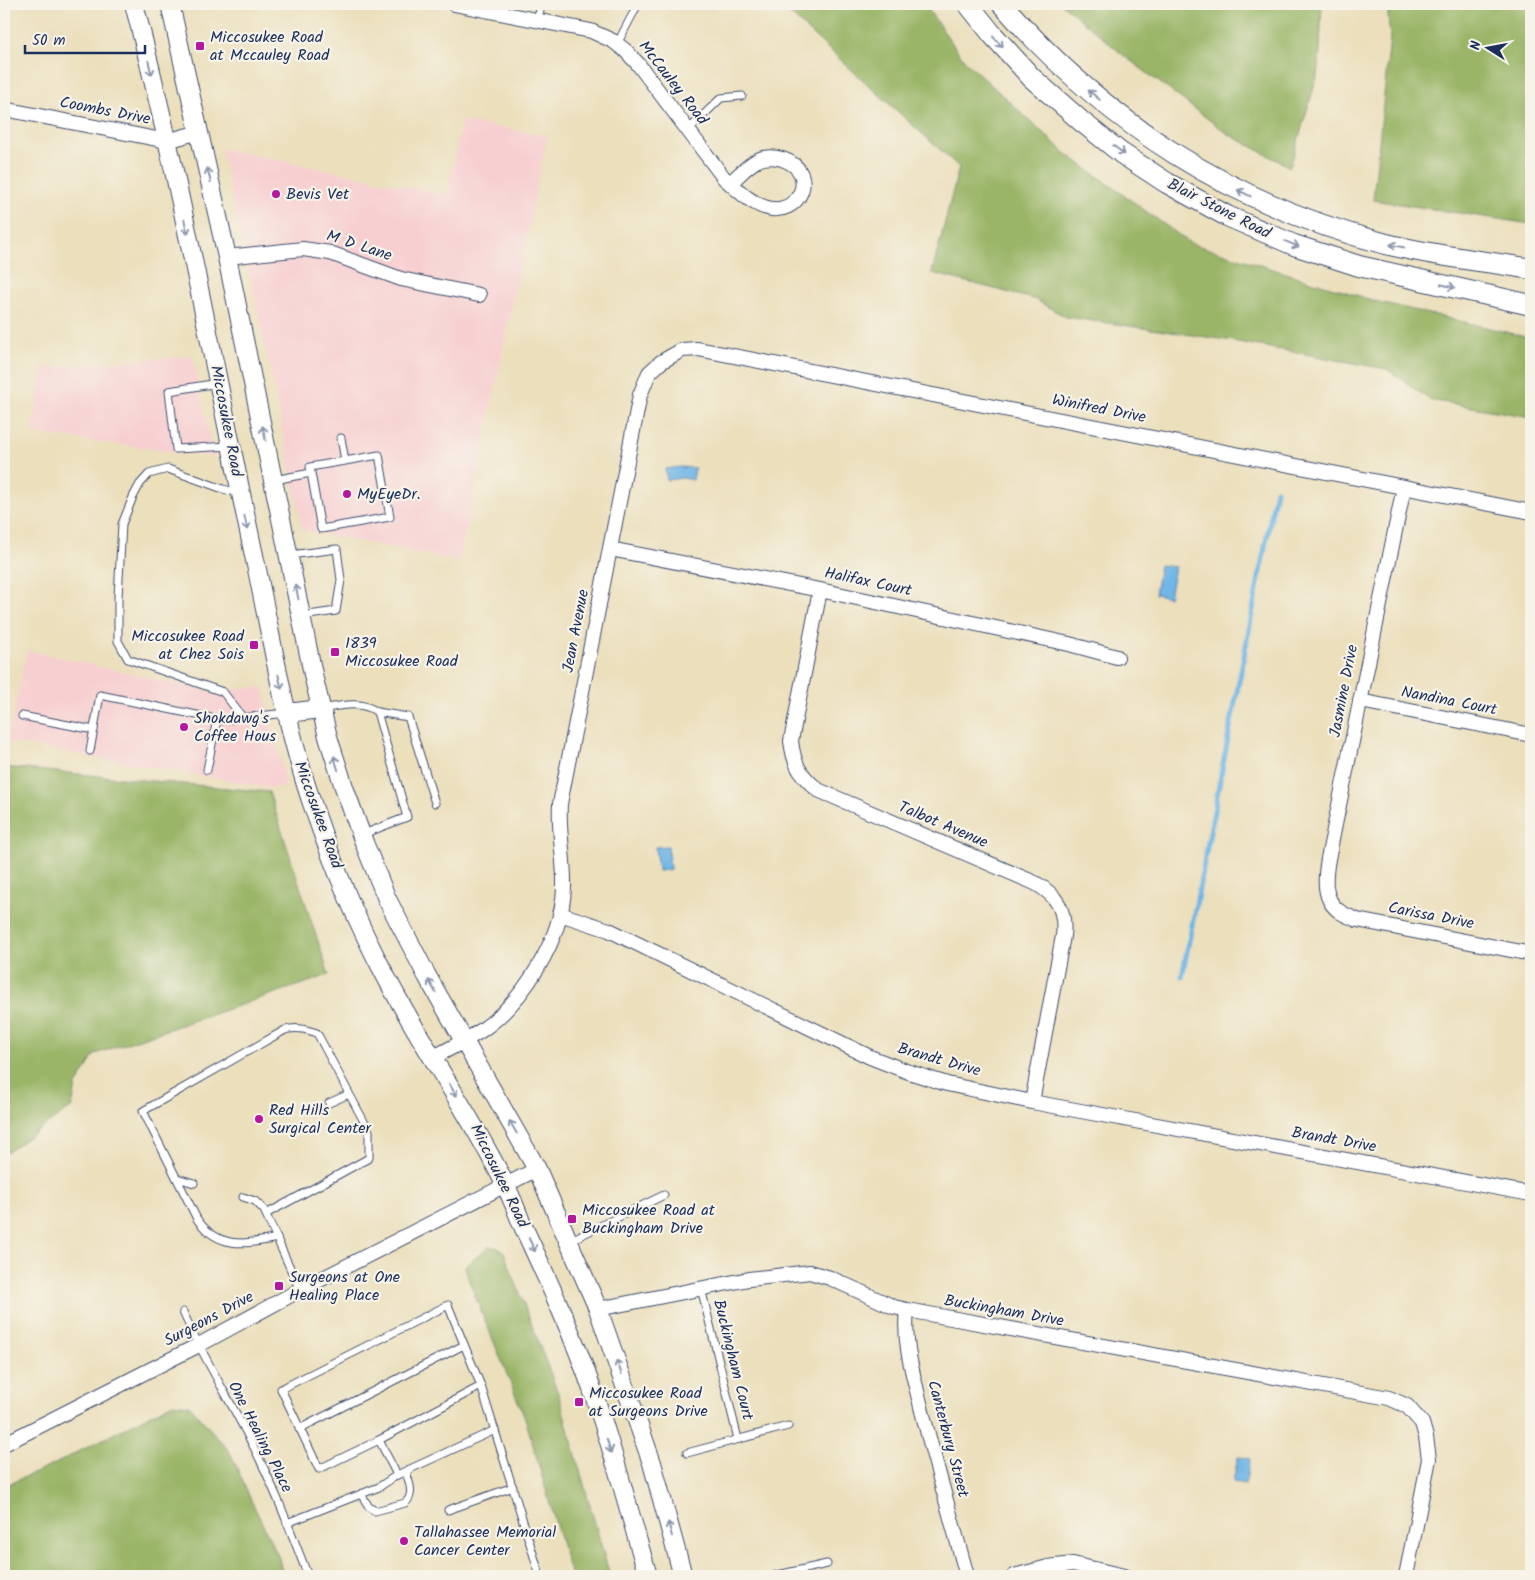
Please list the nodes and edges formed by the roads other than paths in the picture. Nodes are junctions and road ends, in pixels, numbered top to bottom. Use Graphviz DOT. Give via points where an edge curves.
graph roads {
  1 [pos="134,4"];
  2 [pos="170,4"];
  3 [pos="454,4"];
  4 [pos="542,4"];
  5 [pos="638,4"];
  6 [pos="968,4"];
  7 [pos="1002,4"];
  8 [pos="537,20"];
  9 [pos="617,44"];
  10 [pos="742,96"];
  11 [pos="4,109"];
  12 [pos="688,130"];
  13 [pos="199,132"];
  14 [pos="167,141"];
  15 [pos="730,183"];
  16 [pos="227,257"];
  17 [pos="1531,269"];
  18 [pos="479,295"];
  19 [pos="1531,305"];
  20 [pos="661,362"];
  21 [pos="218,383"];
  22 [pos="341,438"];
  23 [pos="230,446"];
  24 [pos="345,460"];
  25 [pos="311,473"];
  26 [pos="274,480"];
  27 [pos="1404,487"];
  28 [pos="240,493"];
  29 [pos="1531,512"];
  30 [pos="610,549"];
  31 [pos="290,555"];
  32 [pos="820,590"];
  33 [pos="302,616"];
  34 [pos="1117,657"];
  35 [pos="1360,701"];
  36 [pos="321,708"];
  37 [pos="377,712"];
  38 [pos="287,714"];
  39 [pos="22,716"];
  40 [pos="242,718"];
  41 [pos="217,719"];
  42 [pos="94,730"];
  43 [pos="1531,736"];
  44 [pos="90,751"];
  45 [pos="206,770"];
  46 [pos="435,803"];
  47 [pos="361,835"];
  48 [pos="1330,901"];
  49 [pos="560,914"];
  50 [pos="1531,954"];
  51 [pos="464,1040"];
  52 [pos="432,1058"];
  53 [pos="349,1094"];
  54 [pos="1032,1102"];
  55 [pos="329,1103"];
  56 [pos="537,1169"];
  57 [pos="176,1178"];
  58 [pos="194,1183"];
  59 [pos="505,1185"];
  60 [pos="664,1194"];
  61 [pos="1531,1194"];
  62 [pos="243,1197"];
  63 [pos="266,1214"];
  64 [pos="277,1238"];
  65 [pos="569,1241"];
  66 [pos="700,1287"];
  67 [pos="300,1290"];
  68 [pos="598,1309"];
  69 [pos="907,1310"];
  70 [pos="182,1312"];
  71 [pos="464,1345"];
  72 [pos="198,1346"];
  73 [pos="481,1386"];
  74 [pos="788,1426"];
  75 [pos="300,1429"];
  76 [pos="495,1430"];
  77 [pos="738,1439"];
  78 [pos="379,1440"];
  79 [pos="4,1444"];
  80 [pos="687,1453"];
  81 [pos="406,1472"];
  82 [pos="397,1476"];
  83 [pos="513,1487"];
  84 [pos="360,1494"];
  85 [pos="448,1510"];
  86 [pos="287,1523"];
  87 [pos="827,1564"];
  88 [pos="308,1576"];
  89 [pos="540,1576"];
  90 [pos="648,1576"];
  91 [pos="683,1576"];
  92 [pos="776,1576"];
  93 [pos="967,1576"];
  94 [pos="1014,1576"];
  95 [pos="1124,1576"];
  96 [pos="1406,1576"];
  1 -- 14 [label="street, Miccosukee Road, one-way"];
  2 -- 13 [label="street, Miccosukee Road"];
  3 -- 8 [label="street, McCauley Road"];
  4 -- 8 [label="lane"];
  5 -- 9 [label="lane"];
  6 -- 19 [label="main road, Blair Stone Road, one-way" via="1032,78 1081,121 1121,153 1167,183 1227,216 1294,245 1359,266"];
  17 -- 7 [label="main road, Blair Stone Road, one-way" via="1387,244 1322,225 1214,178 1123,119 1070,75"];
  8 -- 9 [label="street, McCauley Road" via="591,31"];
  9 -- 12 [label="street, McCauley Road" via="638,64"];
  10 -- 12 [label="lane" via="721,98"];
  11 -- 14 [label="street, Coombs Drive"];
  12 -- 15 [label="street, McCauley Road"];
  13 -- 14 [label="street, Coombs Drive"];
  16 -- 13 [label="street, Miccosukee Road, one-way"];
  14 -- 21 [label="street, Miccosukee Road, one-way"];
  15 -- 15 [label="street, McCauley Road" via="757,160 773,157 792,162 801,173 803,188 793,203 775,210 747,198"];
  16 -- 18 [label="street, M D Lane" via="303,249 330,253 401,279"];
  26 -- 16 [label="street, Miccosukee Road, one-way"];
  20 -- 27 [label="street, Winifred Drive" via="682,350 698,348"];
  20 -- 30 [label="street, Jean Avenue" via="650,373 640,395"];
  21 -- 23 [label="street, Miccosukee Road"];
  21 -- 23 [label="lane" via="169,391 176,449"];
  22 -- 24 [label="lane"];
  23 -- 28 [label="street, Miccosukee Road"];
  24 -- 25 [label="lane" via="310,467"];
  24 -- 25 [label="lane" via="379,455 390,517 320,529"];
  25 -- 26 [label="lane"];
  26 -- 31 [label="street, Miccosukee Road"];
  27 -- 29 [label="street, Winifred Drive"];
  27 -- 35 [label="street, Jasmine Drive"];
  28 -- 38 [label="street, Miccosukee Road, one-way"];
  28 -- 40 [label="lane" via="223,490 168,469 149,474 140,484 122,524 118,640 128,659 223,692"];
  30 -- 32 [label="street, Halifax Court"];
  30 -- 49 [label="street, Jean Avenue" via="560,804 564,891"];
  33 -- 31 [label="street, Miccosukee Road, one-way"];
  31 -- 33 [label="lane" via="336,549 341,580 336,611"];
  32 -- 34 [label="street, Halifax Court"];
  32 -- 54 [label="street, Talbot Avenue" via="791,741 798,770 818,790 1035,883 1055,898 1062,910 1063,936"];
  33 -- 36 [label="street, Miccosukee Road"];
  35 -- 43 [label="street, Nandina Court"];
  35 -- 48 [label="street, Jasmine Drive" via="1325,872"];
  36 -- 37 [label="lane" via="360,704"];
  36 -- 38 [label="street"];
  47 -- 36 [label="street, Miccosukee Road, one-way"];
  37 -- 46 [label="lane" via="408,717"];
  37 -- 47 [label="lane" via="407,817"];
  38 -- 40 [label="lane"];
  38 -- 52 [label="street, Miccosukee Road" via="314,811 335,865 384,973"];
  39 -- 42 [label="lane"];
  40 -- 41 [label="lane"];
  41 -- 42 [label="lane" via="100,695"];
  41 -- 45 [label="lane"];
  42 -- 44 [label="lane"];
  51 -- 47 [label="street, Miccosukee Road, one-way" via="387,899"];
  48 -- 50 [label="street, Carissa Drive" via="1338,911 1357,920"];
  49 -- 51 [label="street" via="531,980 511,1004 483,1029"];
  49 -- 54 [label="street, Brandt Drive" via="609,930 870,1057 947,1084"];
  51 -- 52 [label="street"];
  56 -- 51 [label="street, Miccosukee Road, one-way"];
  52 -- 59 [label="street, Miccosukee Road, one-way" via="473,1124"];
  53 -- 55 [label="lane"];
  53 -- 57 [label="lane" via="317,1033 295,1028 285,1030 143,1111"];
  53 -- 63 [label="lane" via="369,1131 369,1158"];
  54 -- 61 [label="street, Brandt Drive"];
  56 -- 59 [label="street, Surgeons Drive"];
  56 -- 65 [label="street, Miccosukee Road"];
  57 -- 58 [label="lane"];
  57 -- 64 [label="lane" via="205,1230 241,1244"];
  59 -- 67 [label="street, Surgeons Drive"];
  59 -- 90 [label="street, Miccosukee Road, one-way" via="592,1391"];
  60 -- 65 [label="lane"];
  62 -- 63 [label="lane" via="255,1201"];
  63 -- 64 [label="lane"];
  64 -- 67 [label="lane"];
  65 -- 68 [label="street, Miccosukee Road"];
  66 -- 68 [label="street, Buckingham Drive"];
  66 -- 69 [label="street, Buckingham Drive" via="810,1272"];
  66 -- 77 [label="lane, Buckingham Court"];
  67 -- 72 [label="street, Surgeons Drive"];
  91 -- 68 [label="street, Miccosukee Road, one-way" via="652,1463"];
  69 -- 93 [label="street, Canterbury Street" via="907,1349"];
  69 -- 96 [label="street, Buckingham Drive" via="1389,1398 1407,1406 1422,1423 1429,1459"];
  70 -- 72 [label="lane, One Healing Place"];
  71 -- 73 [label="lane"];
  71 -- 75 [label="lane"];
  71 -- 75 [label="lane" via="448,1305 280,1389"];
  72 -- 79 [label="street, Surgeons Drive"];
  72 -- 86 [label="lane, One Healing Place" via="249,1437"];
  73 -- 76 [label="lane"];
  73 -- 78 [label="lane"];
  74 -- 77 [label="lane"];
  75 -- 78 [label="lane" via="319,1469"];
  76 -- 81 [label="lane"];
  76 -- 83 [label="lane"];
  77 -- 80 [label="lane"];
  78 -- 82 [label="lane"];
  81 -- 82 [label="lane"];
  81 -- 84 [label="lane" via="411,1492 405,1503 375,1512"];
  82 -- 84 [label="lane"];
  83 -- 85 [label="lane"];
  83 -- 89 [label="lane"];
  84 -- 86 [label="lane"];
  86 -- 88 [label="lane, One Healing Place"];
  87 -- 92 [label="lane"];
  94 -- 95 [label="street" via="1073,1564"];
}
